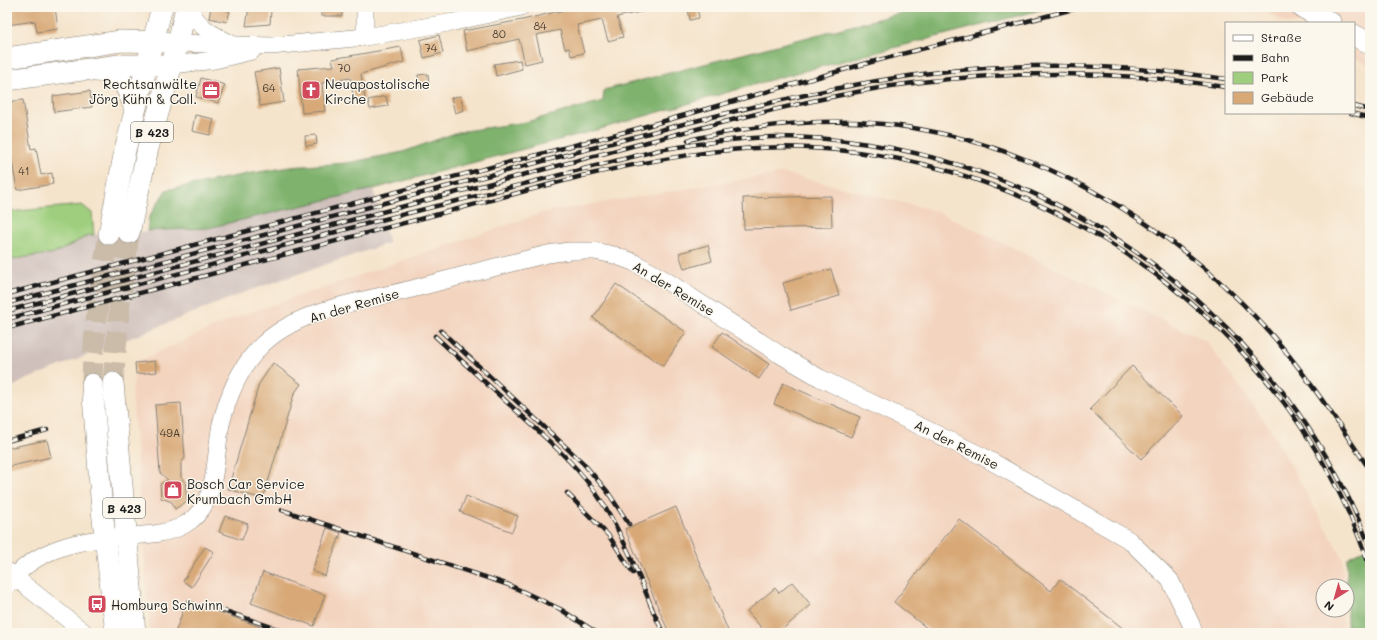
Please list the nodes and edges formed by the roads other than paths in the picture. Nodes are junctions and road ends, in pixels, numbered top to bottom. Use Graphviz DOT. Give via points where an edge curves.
graph roads {
  1 [pos="162,7"];
  2 [pos="186,7"];
  3 [pos="190,7"];
  4 [pos="365,7"];
  5 [pos="1302,7"];
  6 [pos="515,8"];
  7 [pos="1330,22"];
  8 [pos="1355,36"];
  9 [pos="365,37"];
  10 [pos="153,41"];
  11 [pos="178,43"];
  12 [pos="232,44"];
  13 [pos="1370,44"];
  14 [pos="271,46"];
  15 [pos="16,57"];
  16 [pos="7,65"];
  17 [pos="146,65"];
  18 [pos="172,65"];
  19 [pos="81,70"];
  20 [pos="7,80"];
  21 [pos="135,109"];
  22 [pos="113,383"];
  23 [pos="92,384"];
  24 [pos="116,537"];
  25 [pos="9,578"];
  26 [pos="85,633"];
  27 [pos="116,633"];
  28 [pos="135,633"];
  29 [pos="1194,633"];
  1 -- 10 [label="main road, B 423"];
  2 -- 11 [label="main road, B 423"];
  3 -- 12 [label="street" via="204,28"];
  4 -- 9 [label="street"];
  5 -- 7 [label="main road"];
  6 -- 9 [label="street" via="454,22"];
  8 -- 13 [label="main road"];
  9 -- 14 [label="street"];
  10 -- 11 [label="main road"];
  10 -- 15 [label="main road" via="121,41"];
  10 -- 17 [label="main road, B 423"];
  11 -- 12 [label="street"];
  11 -- 18 [label="main road, B 423"];
  12 -- 14 [label="street"];
  14 -- 18 [label="street" via="215,60"];
  15 -- 16 [label="street"];
  17 -- 18 [label="main road"];
  17 -- 19 [label="main road"];
  17 -- 21 [label="main road, B 423"];
  18 -- 21 [label="main road, B 423" via="119,234"];
  19 -- 20 [label="main road"];
  19 -- 21 [label="main road" via="104,71 116,75 129,92"];
  22 -- 24 [label="main road, B 423"];
  23 -- 24 [label="main road, B 423"];
  24 -- 25 [label="street, An der Remise" via="87,540 62,547 23,567"];
  24 -- 27 [label="main road, B 423"];
  24 -- 28 [label="main road, B 423"];
  24 -- 29 [label="street, An der Remise" via="183,526 200,510 208,498 221,426 236,379 247,362 274,334 292,323 337,308 548,254 569,250 594,251 633,262 820,378 982,456 1129,540 1170,580"];
  25 -- 26 [label="street"];
}
